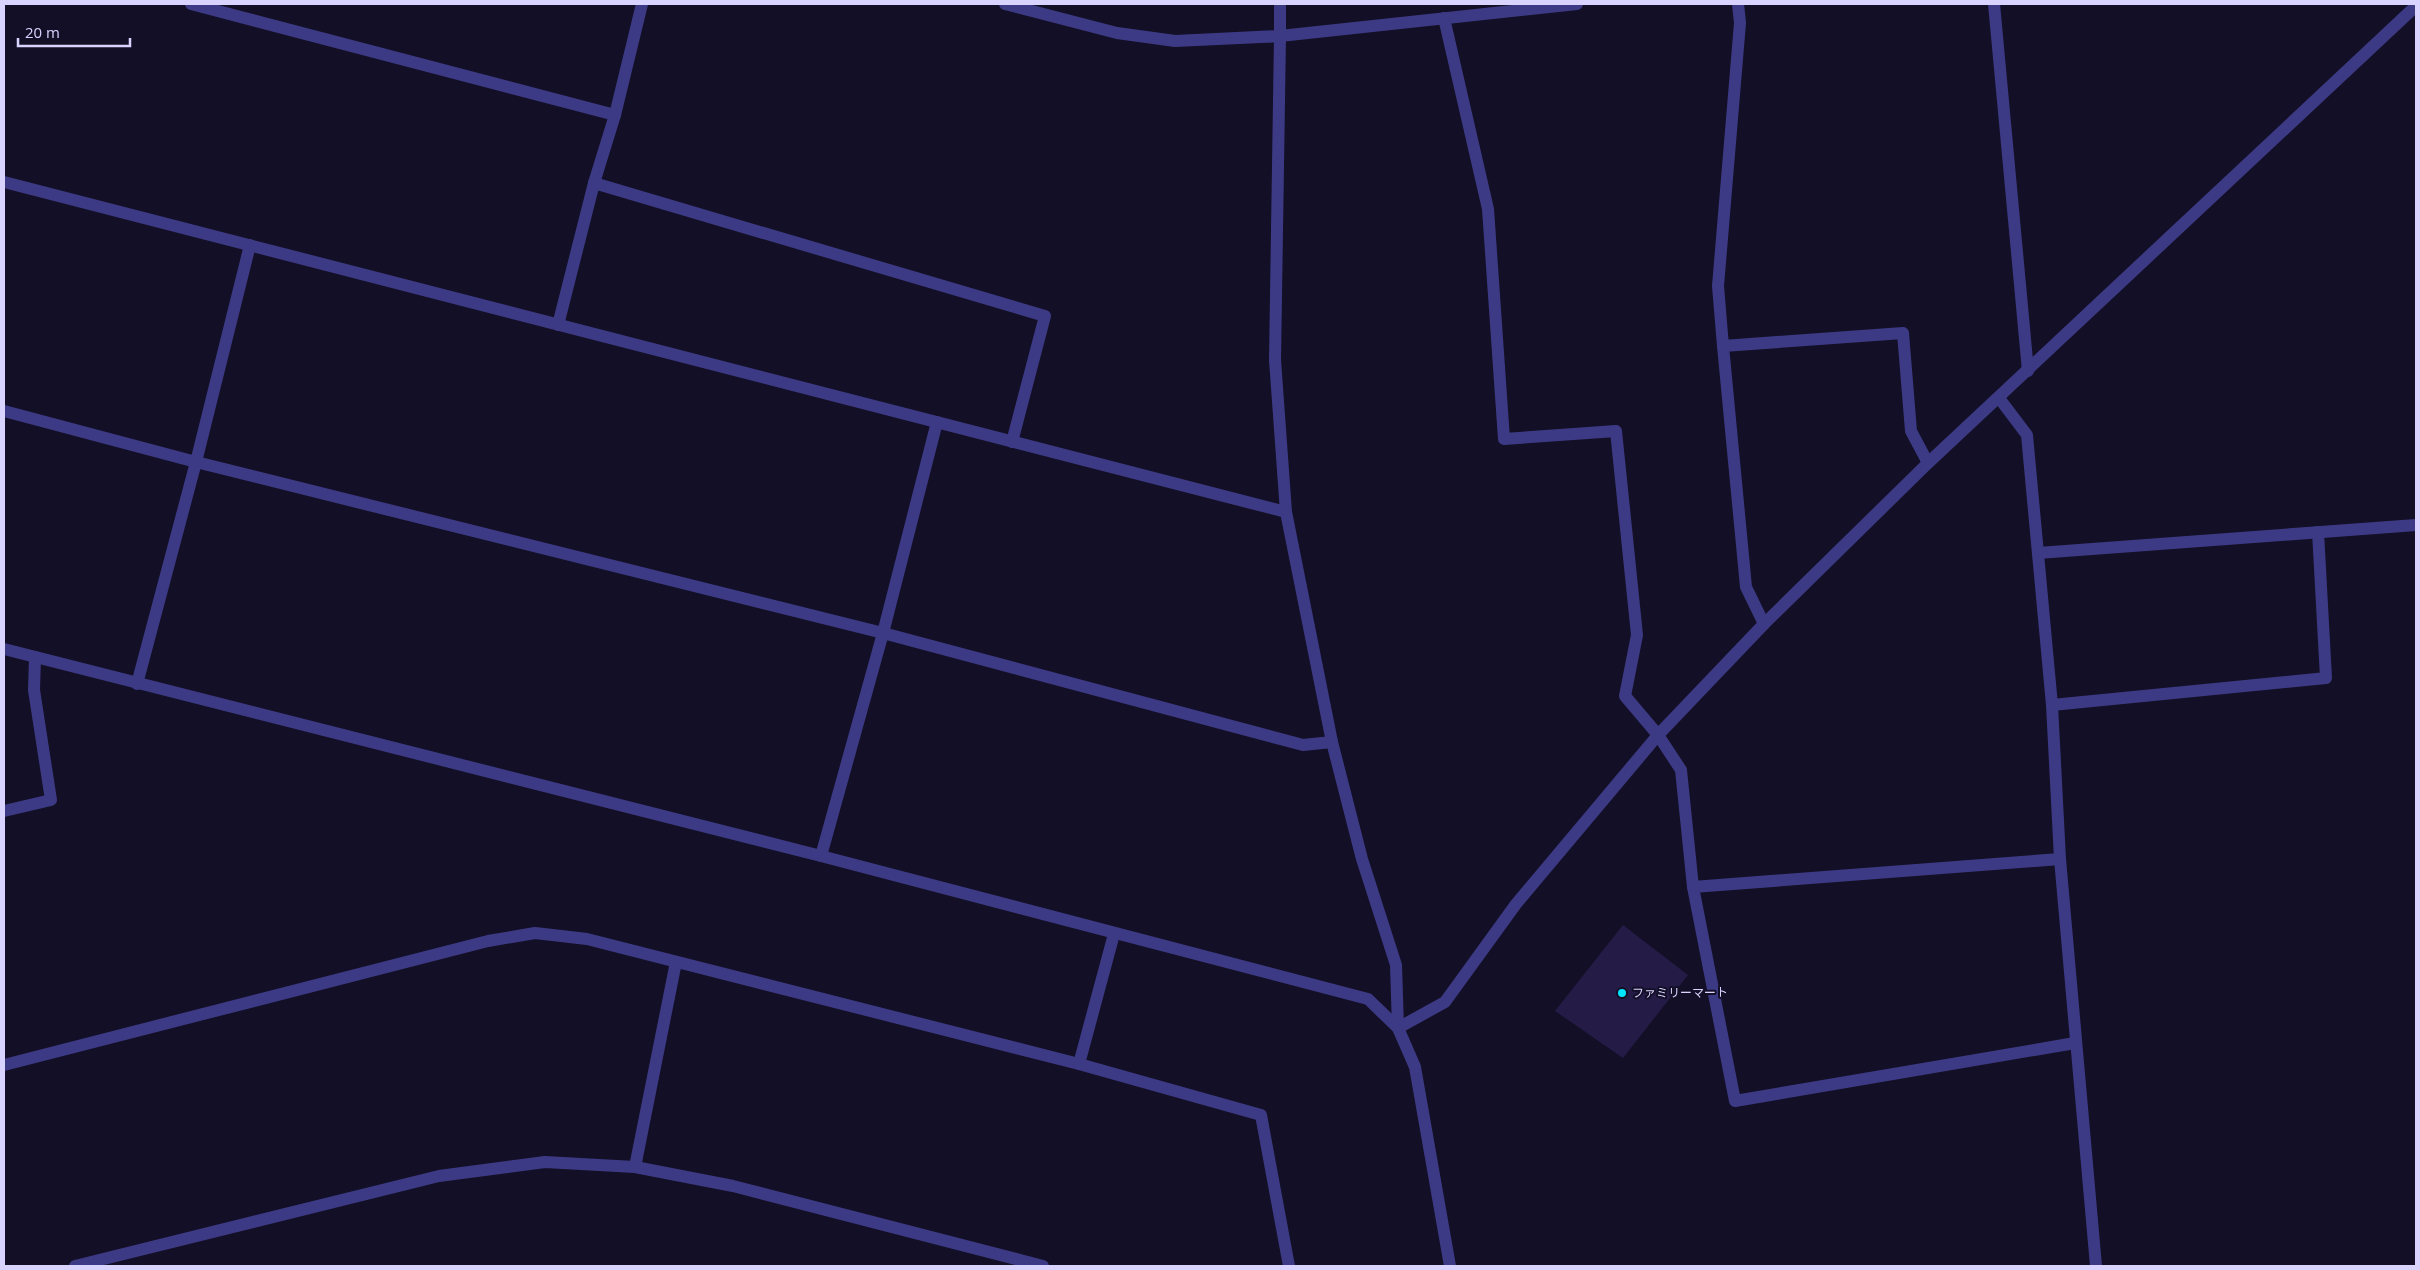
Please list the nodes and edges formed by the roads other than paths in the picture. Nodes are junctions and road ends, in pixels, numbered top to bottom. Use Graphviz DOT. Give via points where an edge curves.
graph roads {
  1 [pos="191,4"];
  2 [pos="642,4"];
  3 [pos="1005,4"];
  4 [pos="1280,4"];
  5 [pos="1578,4"];
  6 [pos="1738,4"];
  7 [pos="1994,4"];
  8 [pos="2416,6"];
  9 [pos="1444,18"];
  10 [pos="1280,36"];
  11 [pos="615,115"];
  12 [pos="4,182"];
  13 [pos="594,183"];
  14 [pos="250,245"];
  15 [pos="558,325"];
  16 [pos="1723,346"];
  17 [pos="2028,371"];
  18 [pos="1999,398"];
  19 [pos="4,411"];
  20 [pos="937,422"];
  21 [pos="1012,442"];
  22 [pos="196,462"];
  23 [pos="1928,463"];
  24 [pos="1286,512"];
  25 [pos="2416,525"];
  26 [pos="2318,532"];
  27 [pos="2038,553"];
  28 [pos="1764,624"];
  29 [pos="883,633"];
  30 [pos="4,648"];
  31 [pos="35,657"];
  32 [pos="137,684"];
  33 [pos="2052,705"];
  34 [pos="1658,734"];
  35 [pos="1332,742"];
  36 [pos="4,811"];
  37 [pos="821,856"];
  38 [pos="2060,859"];
  39 [pos="1693,887"];
  40 [pos="1114,934"];
  41 [pos="676,962"];
  42 [pos="1398,1028"];
  43 [pos="2075,1043"];
  44 [pos="1079,1064"];
  45 [pos="4,1065"];
  46 [pos="635,1167"];
  47 [pos="75,1266"];
  48 [pos="1043,1266"];
  49 [pos="1289,1266"];
  50 [pos="1450,1266"];
  51 [pos="2096,1266"];
  1 -- 11 [label="street"];
  2 -- 11 [label="street"];
  3 -- 10 [label="street" via="1117,33 1175,41"];
  4 -- 10 [label="street"];
  5 -- 9 [label="street"];
  6 -- 16 [label="street" via="1740,23 1718,286"];
  7 -- 17 [label="street"];
  8 -- 17 [label="street"];
  9 -- 10 [label="street"];
  9 -- 34 [label="street" via="1488,209 1504,439 1616,431 1637,635 1625,696"];
  10 -- 24 [label="street" via="1275,360"];
  11 -- 13 [label="street"];
  12 -- 14 [label="street"];
  13 -- 15 [label="street"];
  13 -- 21 [label="street" via="1045,316"];
  14 -- 15 [label="street"];
  14 -- 22 [label="street"];
  15 -- 20 [label="street"];
  16 -- 23 [label="street" via="1903,333 1910,431"];
  16 -- 28 [label="street" via="1746,587"];
  17 -- 18 [label="street"];
  18 -- 23 [label="street"];
  18 -- 27 [label="street" via="2027,435"];
  19 -- 22 [label="street"];
  20 -- 21 [label="street"];
  20 -- 29 [label="street"];
  21 -- 24 [label="street"];
  22 -- 29 [label="street"];
  22 -- 32 [label="street"];
  23 -- 28 [label="street"];
  24 -- 35 [label="street"];
  25 -- 26 [label="street"];
  26 -- 27 [label="street"];
  26 -- 33 [label="street" via="2326,678"];
  27 -- 33 [label="street"];
  28 -- 34 [label="street"];
  29 -- 35 [label="street" via="1303,745"];
  29 -- 37 [label="street"];
  30 -- 31 [label="street"];
  31 -- 32 [label="street"];
  31 -- 36 [label="street" via="34,690 51,800"];
  32 -- 37 [label="street"];
  33 -- 38 [label="street"];
  34 -- 39 [label="street" via="1682,770"];
  34 -- 42 [label="street" via="1516,904 1445,1002"];
  35 -- 42 [label="street" via="1362,859 1396,965"];
  37 -- 40 [label="street"];
  38 -- 39 [label="street"];
  38 -- 43 [label="street"];
  39 -- 43 [label="street" via="1735,1101"];
  40 -- 42 [label="street" via="1368,1000"];
  40 -- 44 [label="street"];
  41 -- 44 [label="street"];
  41 -- 45 [label="street" via="587,939 535,933 488,941"];
  41 -- 46 [label="street"];
  42 -- 50 [label="street" via="1415,1067"];
  43 -- 51 [label="street"];
  44 -- 49 [label="street" via="1261,1115"];
  46 -- 47 [label="street" via="545,1162 440,1176"];
  46 -- 48 [label="street" via="733,1186"];
}
